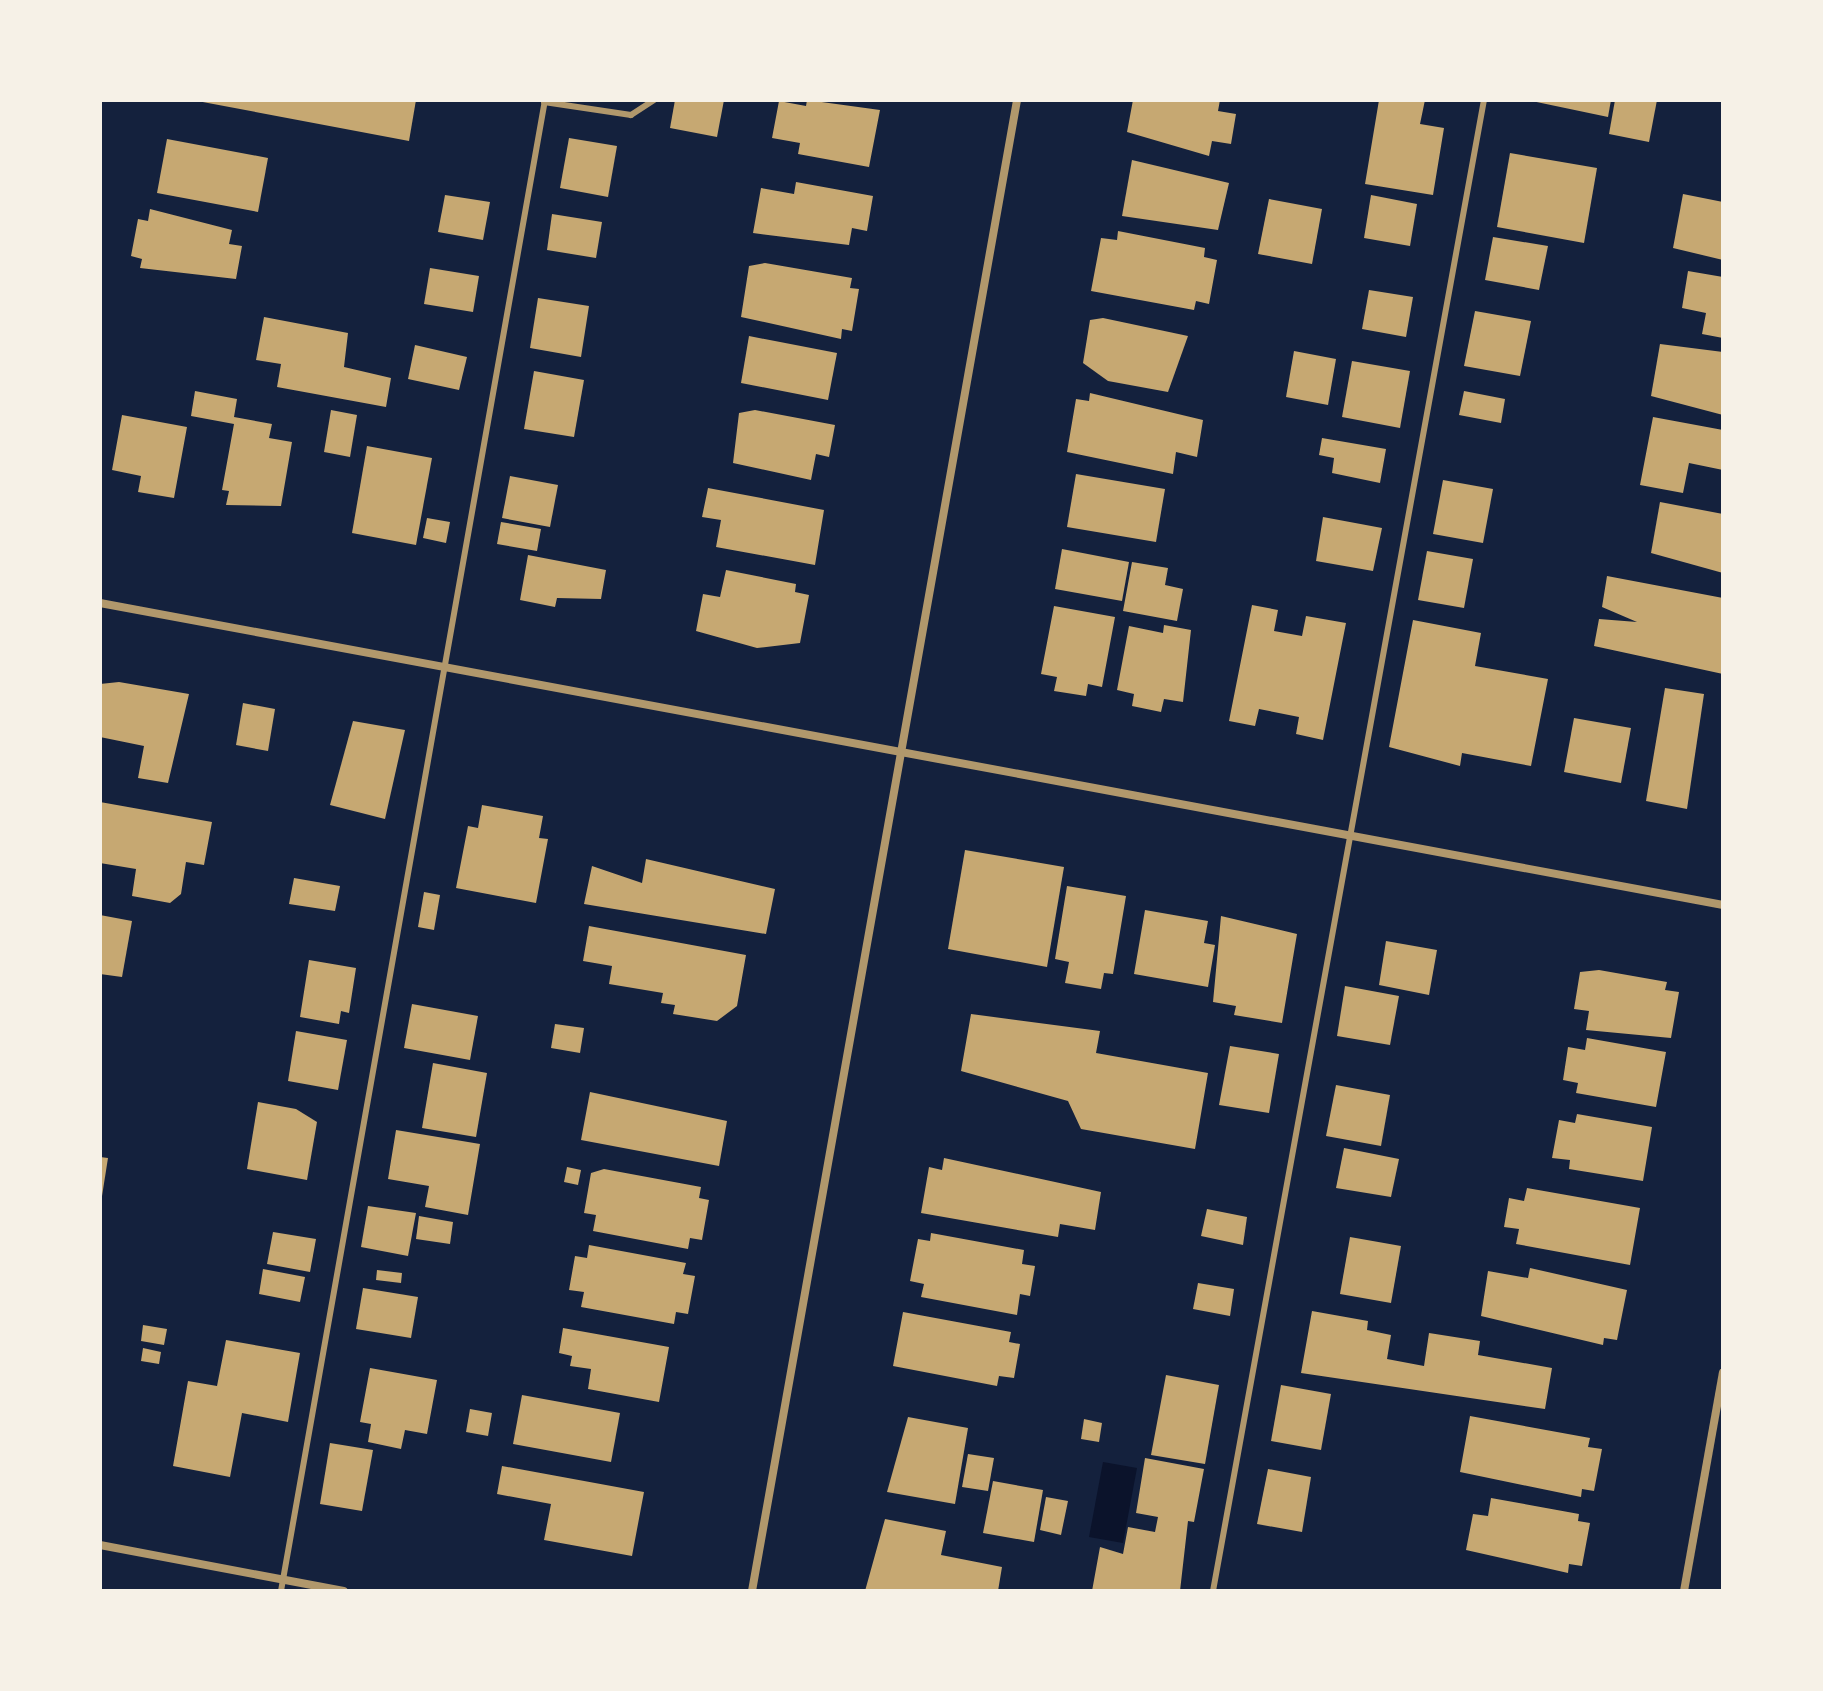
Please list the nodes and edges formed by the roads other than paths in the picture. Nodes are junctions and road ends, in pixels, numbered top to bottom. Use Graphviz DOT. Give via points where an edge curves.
graph roads {
  1 [pos="654,100"];
  2 [pos="1017,100"];
  3 [pos="1484,100"];
  4 [pos="545,101"];
  5 [pos="100,603"];
  6 [pos="444,667"];
  7 [pos="901,752"];
  8 [pos="1350,835"];
  9 [pos="1723,905"];
  10 [pos="1723,1372"];
  11 [pos="100,1545"];
  12 [pos="283,1580"];
  13 [pos="281,1591"];
  14 [pos="344,1591"];
  15 [pos="752,1591"];
  16 [pos="1213,1591"];
  17 [pos="1684,1591"];
  1 -- 4 [label="lane" via="631,115"];
  2 -- 7 [label="street"];
  3 -- 8 [label="lane"];
  4 -- 6 [label="lane"];
  5 -- 6 [label="street"];
  6 -- 7 [label="street"];
  6 -- 12 [label="lane"];
  7 -- 8 [label="street"];
  7 -- 15 [label="street"];
  8 -- 9 [label="street"];
  8 -- 16 [label="lane"];
  10 -- 17 [label="street"];
  11 -- 12 [label="street"];
  12 -- 13 [label="lane"];
  12 -- 14 [label="street"];
}
